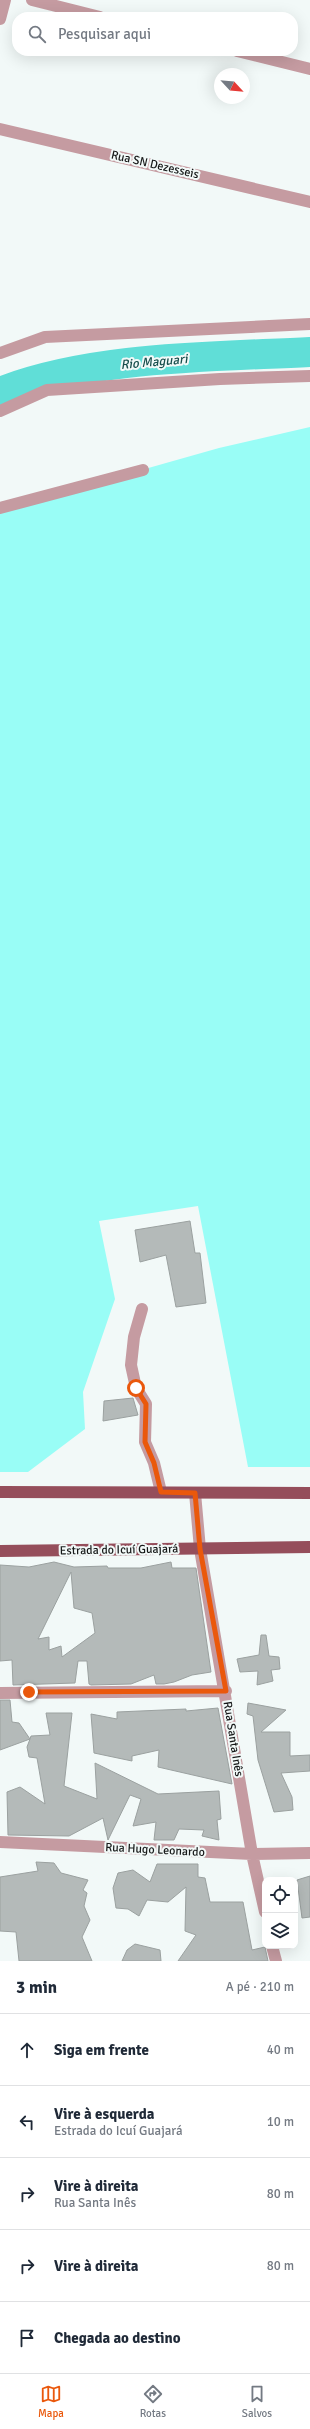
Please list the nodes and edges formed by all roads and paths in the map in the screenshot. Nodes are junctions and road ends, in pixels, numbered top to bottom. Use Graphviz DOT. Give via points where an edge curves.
graph roads {
  1 [pos="5,0"];
  2 [pos="32,0"];
  3 [pos="80,12"];
  4 [pos="0,19"];
  5 [pos="257,56"];
  6 [pos="310,69"];
  7 [pos="0,129"];
  8 [pos="310,202"];
  9 [pos="310,324"];
  10 [pos="0,353"];
  11 [pos="310,376"];
  12 [pos="0,411"];
  13 [pos="143,470"];
  14 [pos="0,508"];
  15 [pos="142,1309"];
  16 [pos="0,1492"];
  17 [pos="161,1492"];
  18 [pos="195,1493"];
  19 [pos="310,1493"];
  20 [pos="310,1547"];
  21 [pos="200,1549"];
  22 [pos="0,1551"];
  23 [pos="226,1691"];
  24 [pos="0,1693"];
  25 [pos="0,1842"];
  26 [pos="310,1853"];
  27 [pos="252,1854"];
  28 [pos="262,1899"];
  29 [pos="273,1949"];
  30 [pos="276,1961"];
  1 -- 4 [label="street"];
  2 -- 3 [label="street"];
  5 -- 6 [label="street"];
  7 -- 8 [label="street, Rua SN Dezesseis"];
  9 -- 10 [label="street" via="45,337"];
  11 -- 12 [label="street" via="47,390"];
  13 -- 14 [label="street"];
  15 -- 17 [label="street" via="134,1337 131,1365 136,1388 146,1404 145,1442 154,1463"];
  16 -- 17 [label="main road"];
  17 -- 18 [label="main road"];
  18 -- 19 [label="main road"];
  18 -- 21 [label="street, Rua Santa Inês"];
  20 -- 21 [label="main road, Estrada do Icuí Guajará"];
  21 -- 22 [label="main road, Estrada do Icuí Guajará"];
  21 -- 23 [label="street, Rua Santa Inês"];
  23 -- 24 [label="street"];
  23 -- 27 [label="street, Rua Santa Inês"];
  25 -- 27 [label="street, Rua Hugo Leonardo"];
  26 -- 27 [label="street, Rua Hugo Leonardo"];
  27 -- 28 [label="street, Rua Santa Inês"];
  29 -- 30 [label="street"];
}
